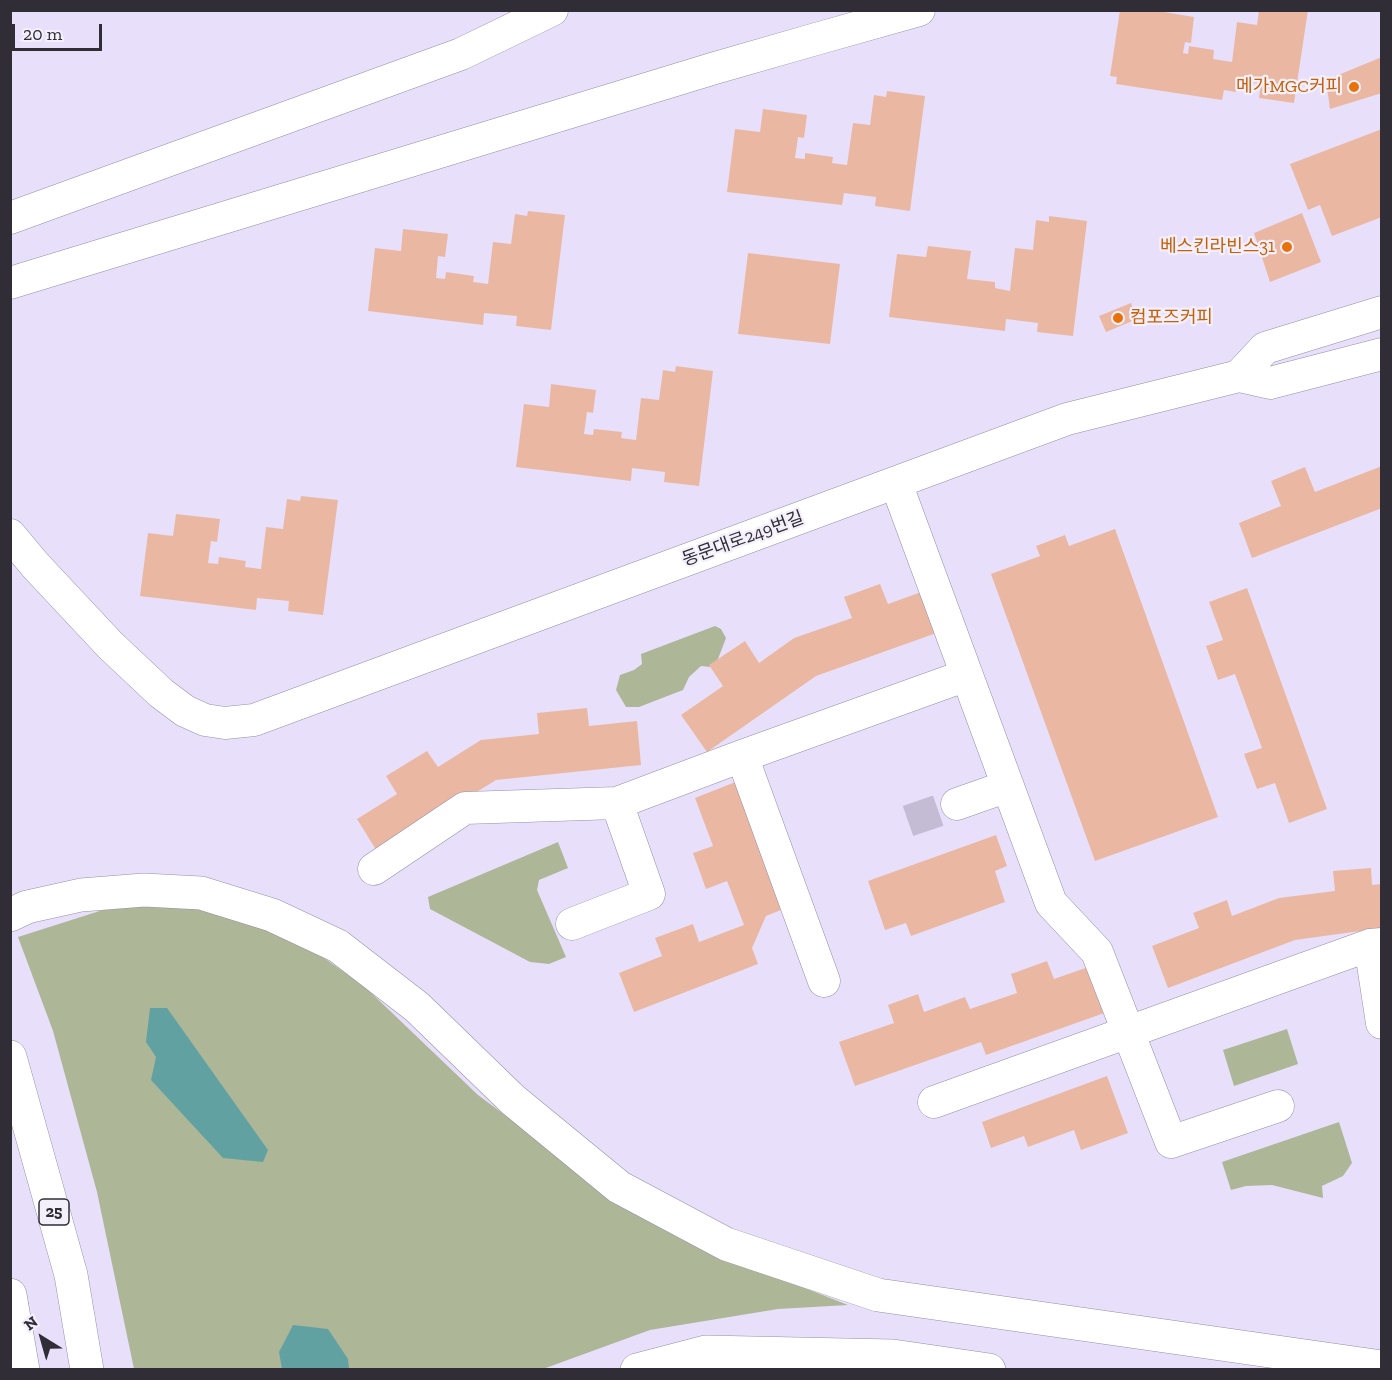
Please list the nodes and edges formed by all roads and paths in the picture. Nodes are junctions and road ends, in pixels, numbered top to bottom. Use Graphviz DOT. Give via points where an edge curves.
graph roads {
  1 [pos="552,10"];
  2 [pos="920,10"];
  3 [pos="10,218"];
  4 [pos="10,283"];
  5 [pos="1382,312"];
  6 [pos="1382,354"];
  7 [pos="1239,376"];
  8 [pos="896,483"];
  9 [pos="10,535"];
  10 [pos="967,675"];
  11 [pos="742,756"];
  12 [pos="1008,786"];
  13 [pos="617,803"];
  14 [pos="957,804"];
  15 [pos="374,869"];
  16 [pos="19,911"];
  17 [pos="572,924"];
  18 [pos="1376,945"];
  19 [pos="824,981"];
  20 [pos="1382,1023"];
  21 [pos="1128,1032"];
  22 [pos="10,1057"];
  23 [pos="934,1102"];
  24 [pos="1278,1106"];
  25 [pos="10,1294"];
  26 [pos="1382,1367"];
  27 [pos="23,1370"];
  28 [pos="87,1370"];
  29 [pos="637,1370"];
  30 [pos="989,1370"];
  1 -- 3 [label="street" via="461,54"];
  2 -- 4 [label="street" via="715,68"];
  5 -- 7 [label="street" via="1264,348"];
  6 -- 7 [label="street, 동문대로249번길" via="1270,383"];
  7 -- 8 [label="street, 동문대로249번길" via="1067,419"];
  8 -- 9 [label="street, 동문대로249번길" via="254,720 225,723 185,711 161,693 103,637"];
  8 -- 10 [label="street"];
  10 -- 11 [label="street"];
  10 -- 12 [label="street"];
  11 -- 13 [label="street"];
  11 -- 19 [label="street"];
  12 -- 14 [label="street"];
  12 -- 21 [label="street" via="1051,903 1097,952"];
  13 -- 15 [label="street" via="465,807"];
  13 -- 17 [label="street" via="649,894"];
  16 -- 26 [label="highway" via="81,895 144,890 201,893 272,915 338,946 417,1007 513,1100 619,1187 726,1244 878,1295"];
  18 -- 20 [label="street"];
  18 -- 21 [label="street"];
  21 -- 23 [label="street"];
  21 -- 24 [label="street" via="1171,1142"];
  22 -- 28 [label="highway, 25" via="71,1275"];
  25 -- 27 [label="highway"];
  29 -- 30 [label="highway" via="706,1352 893,1356"];
}
